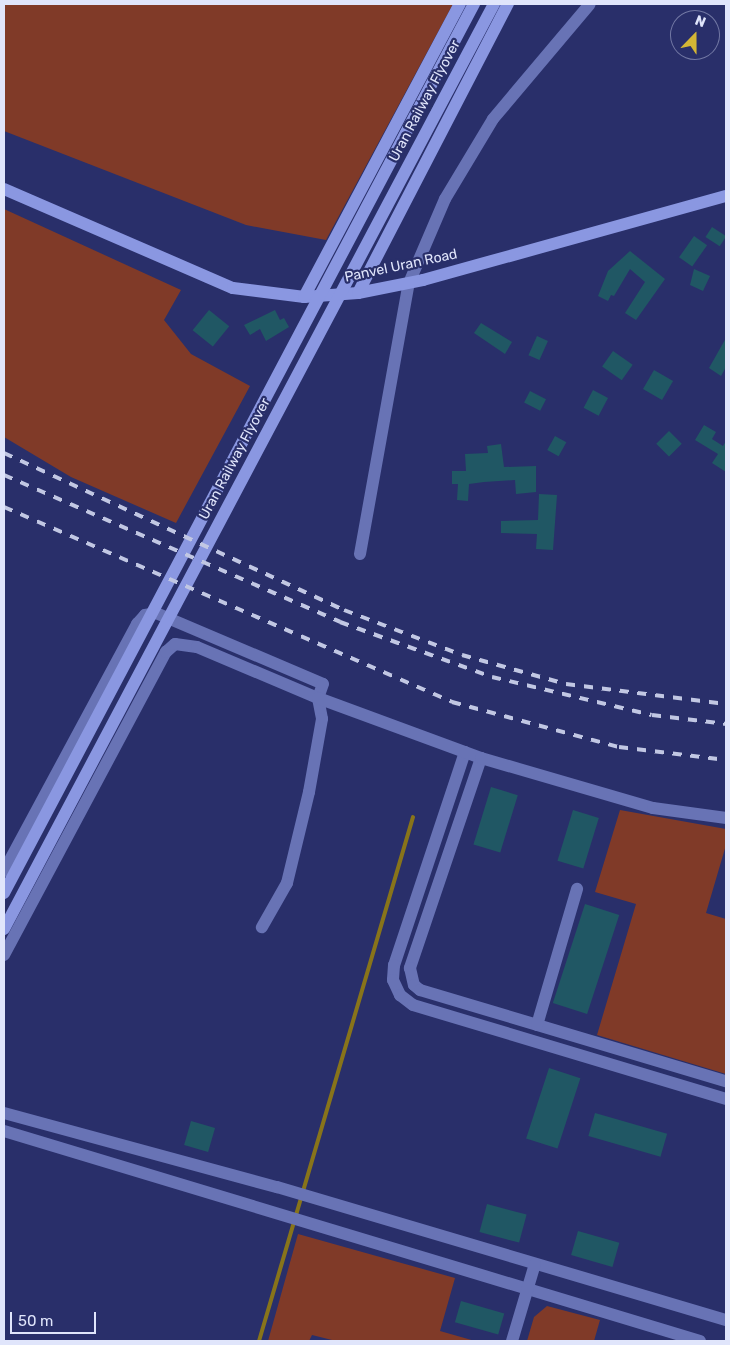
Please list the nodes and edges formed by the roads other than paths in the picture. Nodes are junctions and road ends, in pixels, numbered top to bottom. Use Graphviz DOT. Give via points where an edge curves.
graph roads {
  1 [pos="460,4"];
  2 [pos="474,4"];
  3 [pos="508,4"];
  4 [pos="590,4"];
  5 [pos="493,5"];
  6 [pos="4,190"];
  7 [pos="726,196"];
  8 [pos="409,283"];
  9 [pos="358,293"];
  10 [pos="304,297"];
  11 [pos="360,554"];
  12 [pos="318,698"];
  13 [pos="465,752"];
  14 [pos="481,758"];
  15 [pos="726,818"];
  16 [pos="4,871"];
  17 [pos="577,889"];
  18 [pos="4,893"];
  19 [pos="262,927"];
  20 [pos="4,929"];
  21 [pos="4,955"];
  22 [pos="537,1024"];
  23 [pos="726,1081"];
  24 [pos="726,1099"];
  25 [pos="4,1112"];
  26 [pos="4,1131"];
  27 [pos="535,1264"];
  28 [pos="527,1290"];
  29 [pos="726,1320"];
  30 [pos="512,1341"];
  31 [pos="700,1341"];
  1 -- 10 [label="main road"];
  2 -- 18 [label="main road, Uran Railway Flyover"];
  3 -- 9 [label="main road"];
  4 -- 8 [label="street" via="493,119 445,199"];
  5 -- 20 [label="main road, Uran Railway Flyover"];
  6 -- 10 [label="main road, Panvel Uran Road" via="233,288"];
  7 -- 8 [label="main road, Panvel Uran Road"];
  8 -- 9 [label="main road, Panvel Uran Road"];
  8 -- 11 [label="street"];
  9 -- 10 [label="main road, Panvel Uran Road"];
  12 -- 13 [label="street"];
  12 -- 16 [label="street" via="323,684 156,614 145,615"];
  12 -- 19 [label="street" via="322,719 287,883"];
  12 -- 21 [label="street" via="197,647 175,644 166,652"];
  13 -- 14 [label="street"];
  13 -- 24 [label="street" via="394,965 393,980 400,995 413,1005"];
  14 -- 15 [label="street" via="653,808"];
  14 -- 22 [label="street" via="410,976 420,990"];
  17 -- 22 [label="street"];
  22 -- 23 [label="street"];
  25 -- 27 [label="street" via="302,1194"];
  26 -- 28 [label="street"];
  27 -- 28 [label="street"];
  27 -- 29 [label="street"];
  28 -- 30 [label="street"];
  28 -- 31 [label="street"];
}
